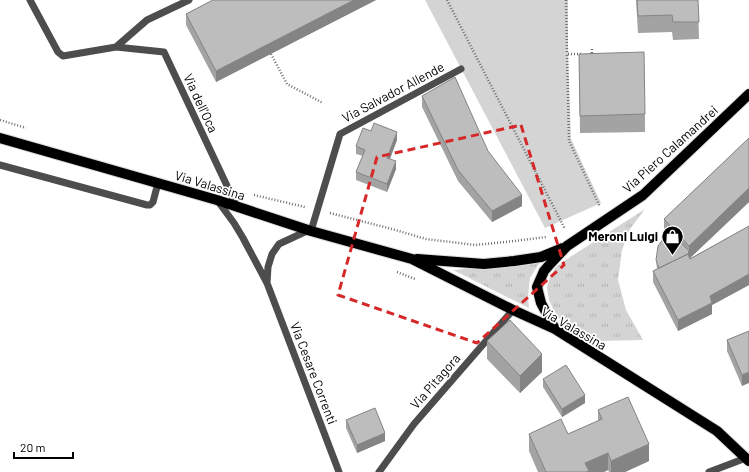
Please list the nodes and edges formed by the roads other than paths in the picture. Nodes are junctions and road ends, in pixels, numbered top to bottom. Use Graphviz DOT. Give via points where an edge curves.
graph roads {
  1 [pos="30,0"];
  2 [pos="189,0"];
  3 [pos="116,47"];
  4 [pos="461,68"];
  5 [pos="749,94"];
  6 [pos="0,138"];
  7 [pos="0,165"];
  8 [pos="158,183"];
  9 [pos="217,200"];
  10 [pos="237,207"];
  11 [pos="310,230"];
  12 [pos="566,246"];
  13 [pos="412,259"];
  14 [pos="267,283"];
  15 [pos="513,310"];
  16 [pos="555,329"];
  17 [pos="748,458"];
  18 [pos="339,472"];
  19 [pos="379,472"];
  20 [pos="709,472"];
  1 -- 3 [label="street, Via dell'Oca" via="62,56"];
  2 -- 3 [label="street" via="147,20"];
  3 -- 10 [label="street, Via dell'Oca" via="164,52"];
  4 -- 11 [label="street, Via Salvador Allende" via="340,134"];
  5 -- 12 [label="main road, Via Piero Calamandrei" via="643,195"];
  6 -- 8 [label="main road, Via Valassina"];
  7 -- 8 [label="street" via="147,205 153,202"];
  8 -- 9 [label="main road, Via Valassina"];
  9 -- 10 [label="main road, Via Valassina"];
  9 -- 14 [label="street, Via Cesare Correnti" via="234,223"];
  10 -- 11 [label="main road, Via Valassina"];
  11 -- 13 [label="main road, Via Valassina"];
  11 -- 14 [label="street, Via Cesare Correnti" via="279,244 272,254 268,267"];
  12 -- 13 [label="main road, Via Valassina" via="541,257 514,262 484,264"];
  12 -- 16 [label="main road, Via Piero Calamandrei" via="544,271 537,287 541,304"];
  13 -- 15 [label="main road, Via Valassina"];
  14 -- 18 [label="street, Via Cesare Correnti"];
  15 -- 16 [label="main road, Via Valassina"];
  15 -- 19 [label="street, Via Pitagora" via="414,424"];
  16 -- 17 [label="main road, Via Valassina" via="717,431"];
  17 -- 20 [label="street"];
}
